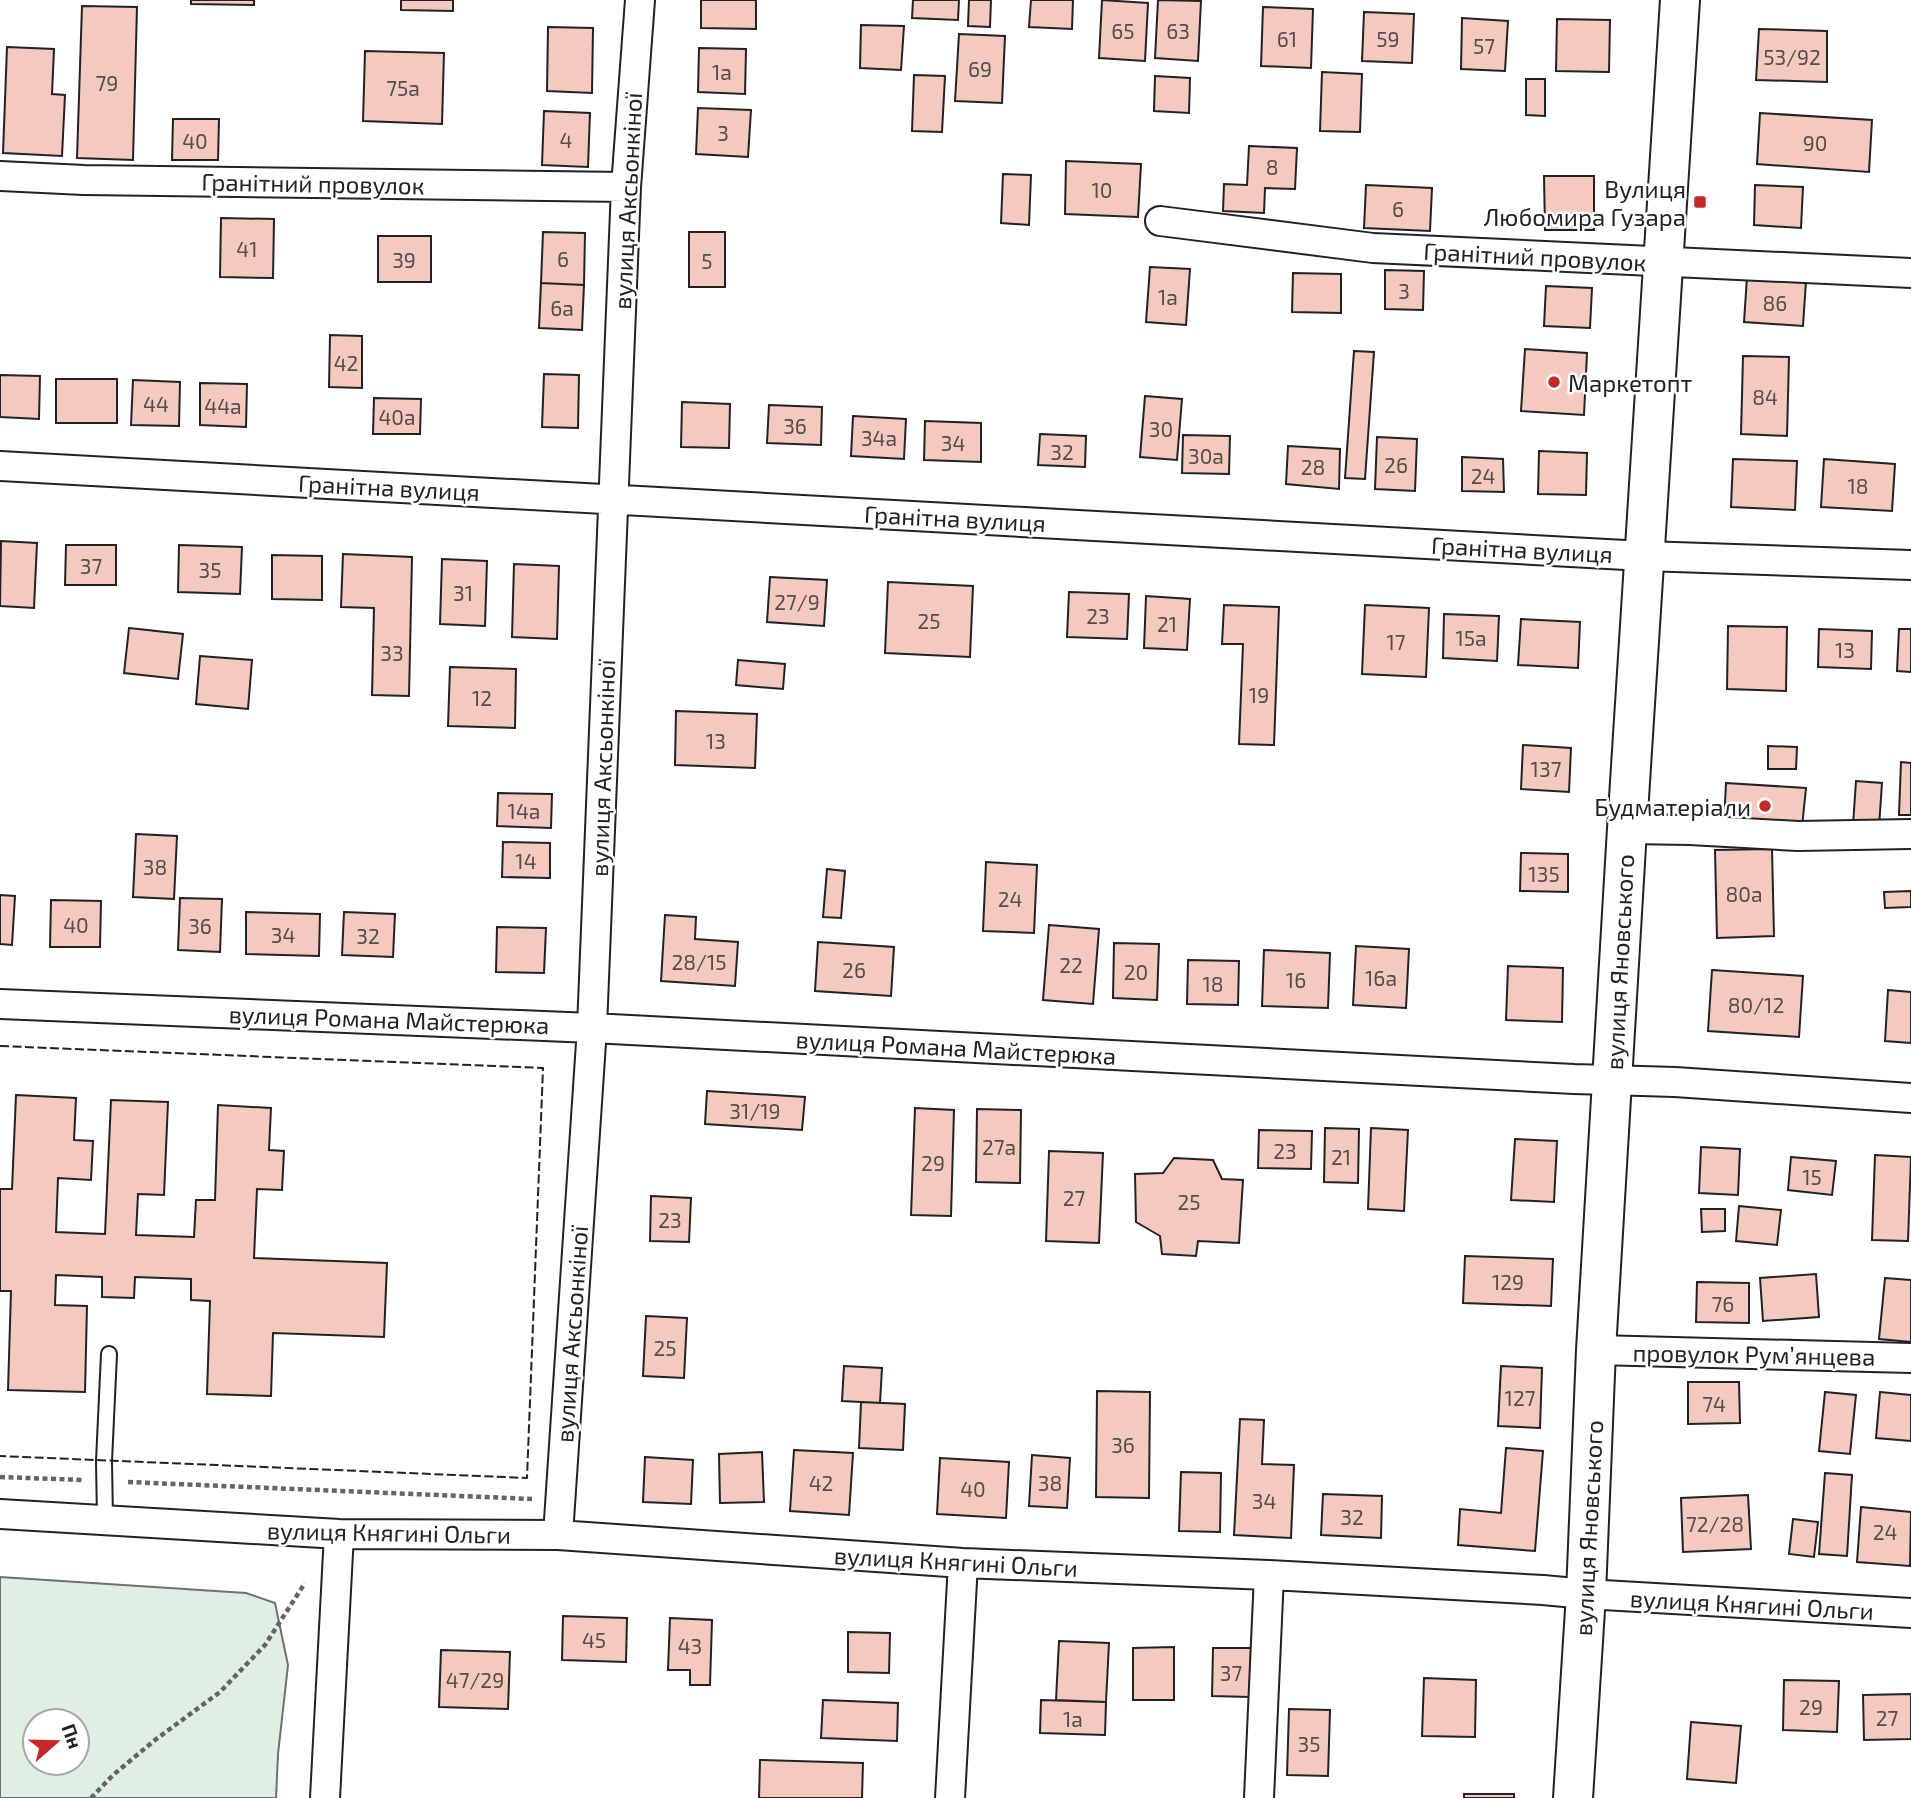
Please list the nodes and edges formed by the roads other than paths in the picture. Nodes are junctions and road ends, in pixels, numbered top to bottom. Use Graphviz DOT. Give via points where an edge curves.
graph roads {
  1 [pos="640,0"];
  2 [pos="1680,0"];
  3 [pos="0,176"];
  4 [pos="626,187"];
  5 [pos="1160,221"];
  6 [pos="1662,263"];
  7 [pos="1911,273"];
  8 [pos="0,467"];
  9 [pos="613,499"];
  10 [pos="1644,556"];
  11 [pos="1911,565"];
  12 [pos="1627,829"];
  13 [pos="1911,834"];
  14 [pos="0,1004"];
  15 [pos="592,1028"];
  16 [pos="1613,1080"];
  17 [pos="1911,1098"];
  18 [pos="1596,1350"];
  19 [pos="109,1354"];
  20 [pos="1911,1358"];
  21 [pos="0,1514"];
  22 [pos="105,1519"];
  23 [pos="339,1534"];
  24 [pos="558,1535"];
  25 [pos="963,1563"];
  26 [pos="1269,1576"];
  27 [pos="1586,1594"];
  28 [pos="1911,1613"];
  29 [pos="325,1798"];
  30 [pos="950,1798"];
  31 [pos="1259,1798"];
  32 [pos="1573,1798"];
  1 -- 4 [label="street, вулиця Аксьонкіної"];
  2 -- 6 [label="main road, вулиця Яновського"];
  3 -- 4 [label="street, Гранітний провулок"];
  4 -- 9 [label="street, вулиця Аксьонкіної"];
  5 -- 6 [label="street, Гранітний провулок" via="1373,248"];
  6 -- 7 [label="street, Гранітний провулок"];
  6 -- 10 [label="main road, вулиця Яновського"];
  8 -- 9 [label="street, Гранітна вулиця"];
  9 -- 10 [label="street, Гранітна вулиця"];
  9 -- 15 [label="street, вулиця Аксьонкіної"];
  10 -- 11 [label="street, Гранітна вулиця"];
  10 -- 12 [label="main road, вулиця Яновського"];
  12 -- 13 [label="street" via="1798,836"];
  12 -- 16 [label="main road, вулиця Яновського"];
  14 -- 15 [label="street, вулиця Романа Майстерюка"];
  15 -- 16 [label="street, вулиця Романа Майстерюка"];
  15 -- 24 [label="street, вулиця Аксьонкіної"];
  16 -- 17 [label="street, вулиця Романа Майстерюка"];
  16 -- 18 [label="main road, вулиця Яновського"];
  18 -- 20 [label="street, провулок Румʼянцева"];
  18 -- 27 [label="main road, вулиця Яновського"];
  19 -- 22 [label="lane"];
  21 -- 22 [label="street, вулиця Княгині Ольги"];
  22 -- 23 [label="street, вулиця Княгині Ольги"];
  23 -- 24 [label="street, вулиця Княгині Ольги"];
  23 -- 29 [label="street"];
  24 -- 25 [label="street, вулиця Княгині Ольги"];
  25 -- 26 [label="street, вулиця Княгині Ольги"];
  25 -- 30 [label="street"];
  26 -- 27 [label="street, вулиця Княгині Ольги"];
  26 -- 31 [label="street"];
  27 -- 28 [label="street, вулиця Княгині Ольги"];
  27 -- 32 [label="main road, вулиця Яновського"];
}
